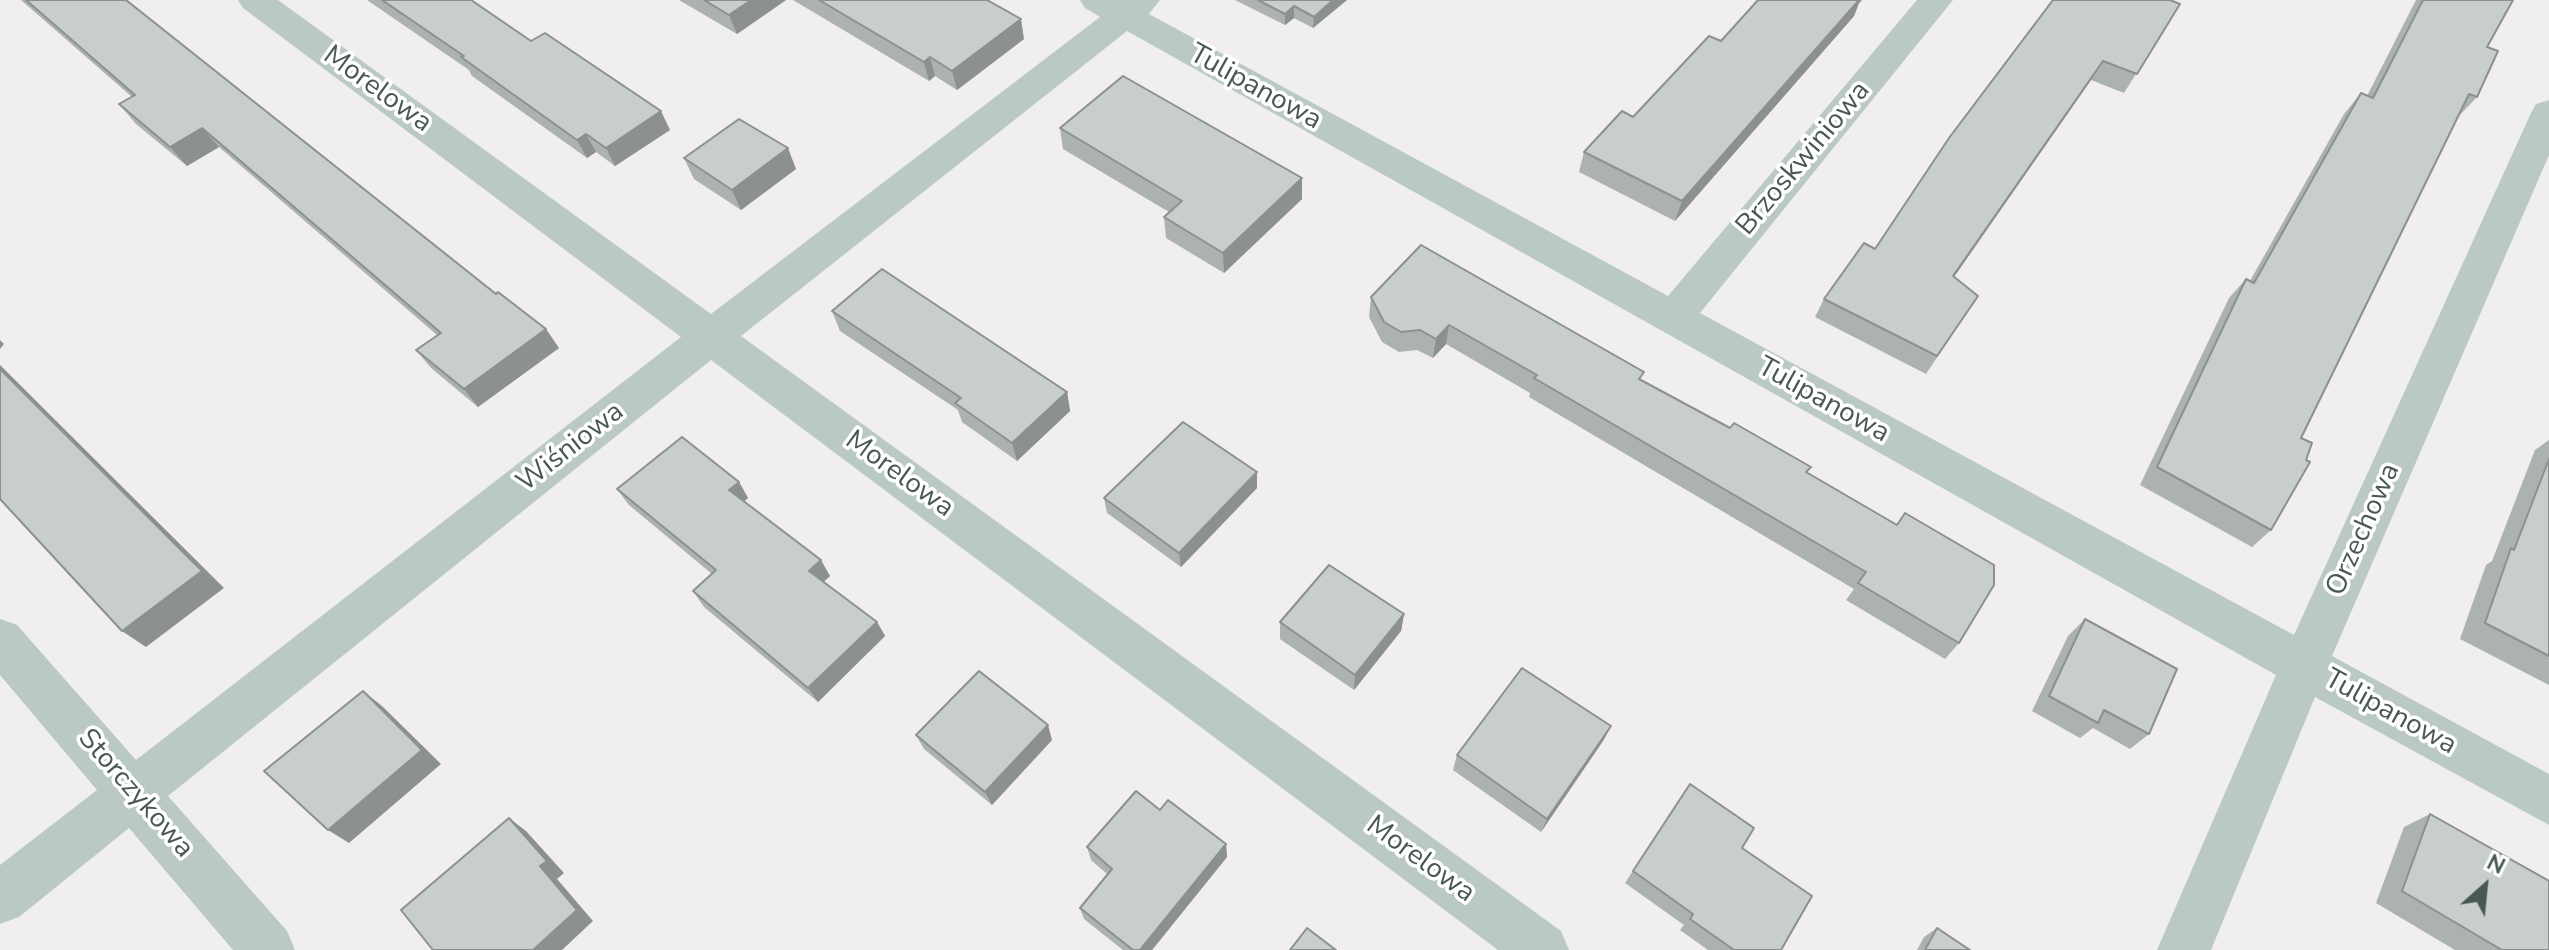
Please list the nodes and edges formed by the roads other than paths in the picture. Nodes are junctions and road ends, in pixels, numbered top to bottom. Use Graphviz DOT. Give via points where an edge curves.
graph roads {
  1 [pos="255,0"];
  2 [pos="1936,0"];
  3 [pos="1121,5"];
  4 [pos="2549,113"];
  5 [pos="1673,318"];
  6 [pos="712,336"];
  7 [pos="0,640"];
  8 [pos="2304,665"];
  9 [pos="135,793"];
  10 [pos="2549,801"];
  11 [pos="0,898"];
  12 [pos="268,950"];
  13 [pos="1542,950"];
  14 [pos="2184,950"];
  1 -- 6 [label="street, Morelowa"];
  2 -- 5 [label="street, Brzoskwiniowa"];
  3 -- 5 [label="street, Tulipanowa"];
  3 -- 6 [label="street, Wiśniowa"];
  4 -- 8 [label="street, Orzechowa"];
  5 -- 8 [label="street, Tulipanowa"];
  6 -- 9 [label="street, Wiśniowa"];
  6 -- 13 [label="street, Morelowa"];
  7 -- 9 [label="street, Storczykowa"];
  8 -- 10 [label="street, Tulipanowa"];
  8 -- 14 [label="street, Orzechowa"];
  9 -- 11 [label="street, Wiśniowa"];
  9 -- 12 [label="street, Storczykowa"];
}
